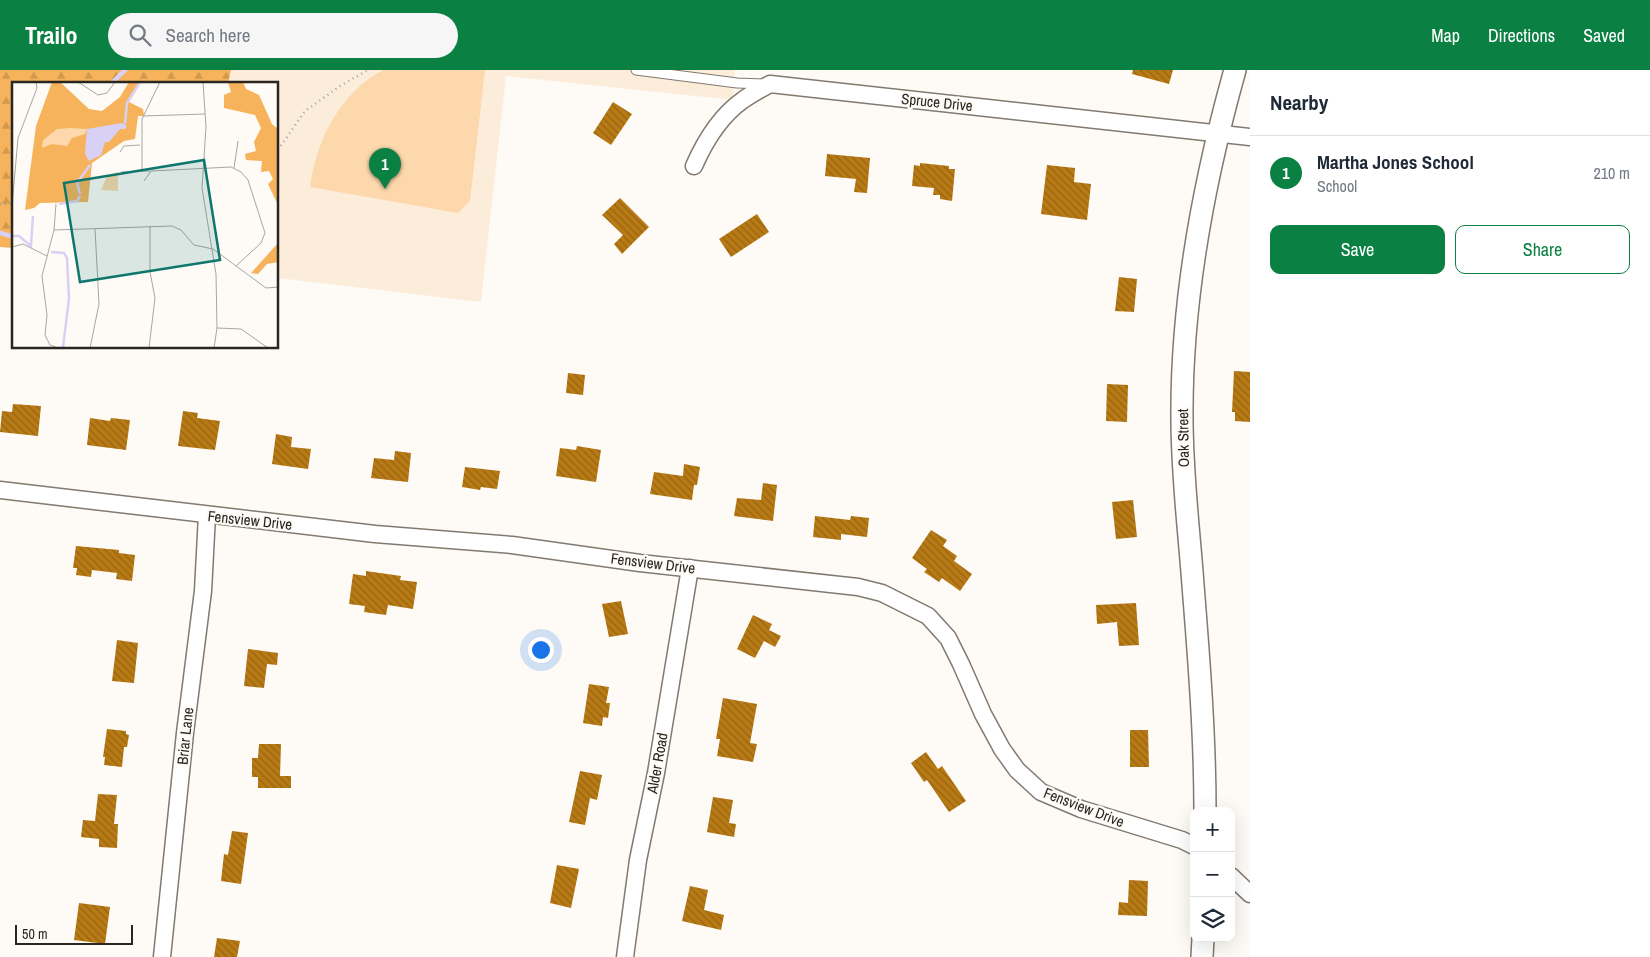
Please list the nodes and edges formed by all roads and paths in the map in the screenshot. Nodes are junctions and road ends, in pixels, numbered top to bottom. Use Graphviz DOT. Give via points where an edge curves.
graph roads {
  1 [pos="368,70"];
  2 [pos="636,70"];
  3 [pos="1235,70"];
  4 [pos="691,72"];
  5 [pos="770,84"];
  6 [pos="1218,133"];
  7 [pos="1250,137"];
  8 [pos="279,149"];
  9 [pos="694,166"];
  10 [pos="0,490"];
  11 [pos="207,515"];
  12 [pos="690,568"];
  13 [pos="1205,807"];
  14 [pos="1190,844"];
  15 [pos="1235,880"];
  16 [pos="1250,894"];
  17 [pos="1204,942"];
  18 [pos="162,957"];
  19 [pos="625,957"];
  20 [pos="1202,957"];
  1 -- 8 [label="path" via="305,111"];
  2 -- 4 [label="lane"];
  3 -- 6 [label="street, Oak Street"];
  4 -- 5 [label="lane" via="737,82"];
  5 -- 6 [label="street, Spruce Drive"];
  5 -- 9 [label="street" via="742,100 718,124"];
  6 -- 7 [label="street, Spruce Drive"];
  6 -- 13 [label="street, Oak Street" via="1191,277 1182,418"];
  10 -- 11 [label="street, Fensview Drive"];
  11 -- 12 [label="street, Fensview Drive" via="512,545"];
  11 -- 18 [label="street, Briar Lane" via="203,591"];
  12 -- 14 [label="street, Fensview Drive" via="858,587 882,593 928,616 948,638 982,714 1002,749 1017,770 1041,792 1081,809"];
  12 -- 19 [label="street, Alder Road" via="638,860"];
  15 -- 16 [label="street"];
  17 -- 20 [label="street"];
}
